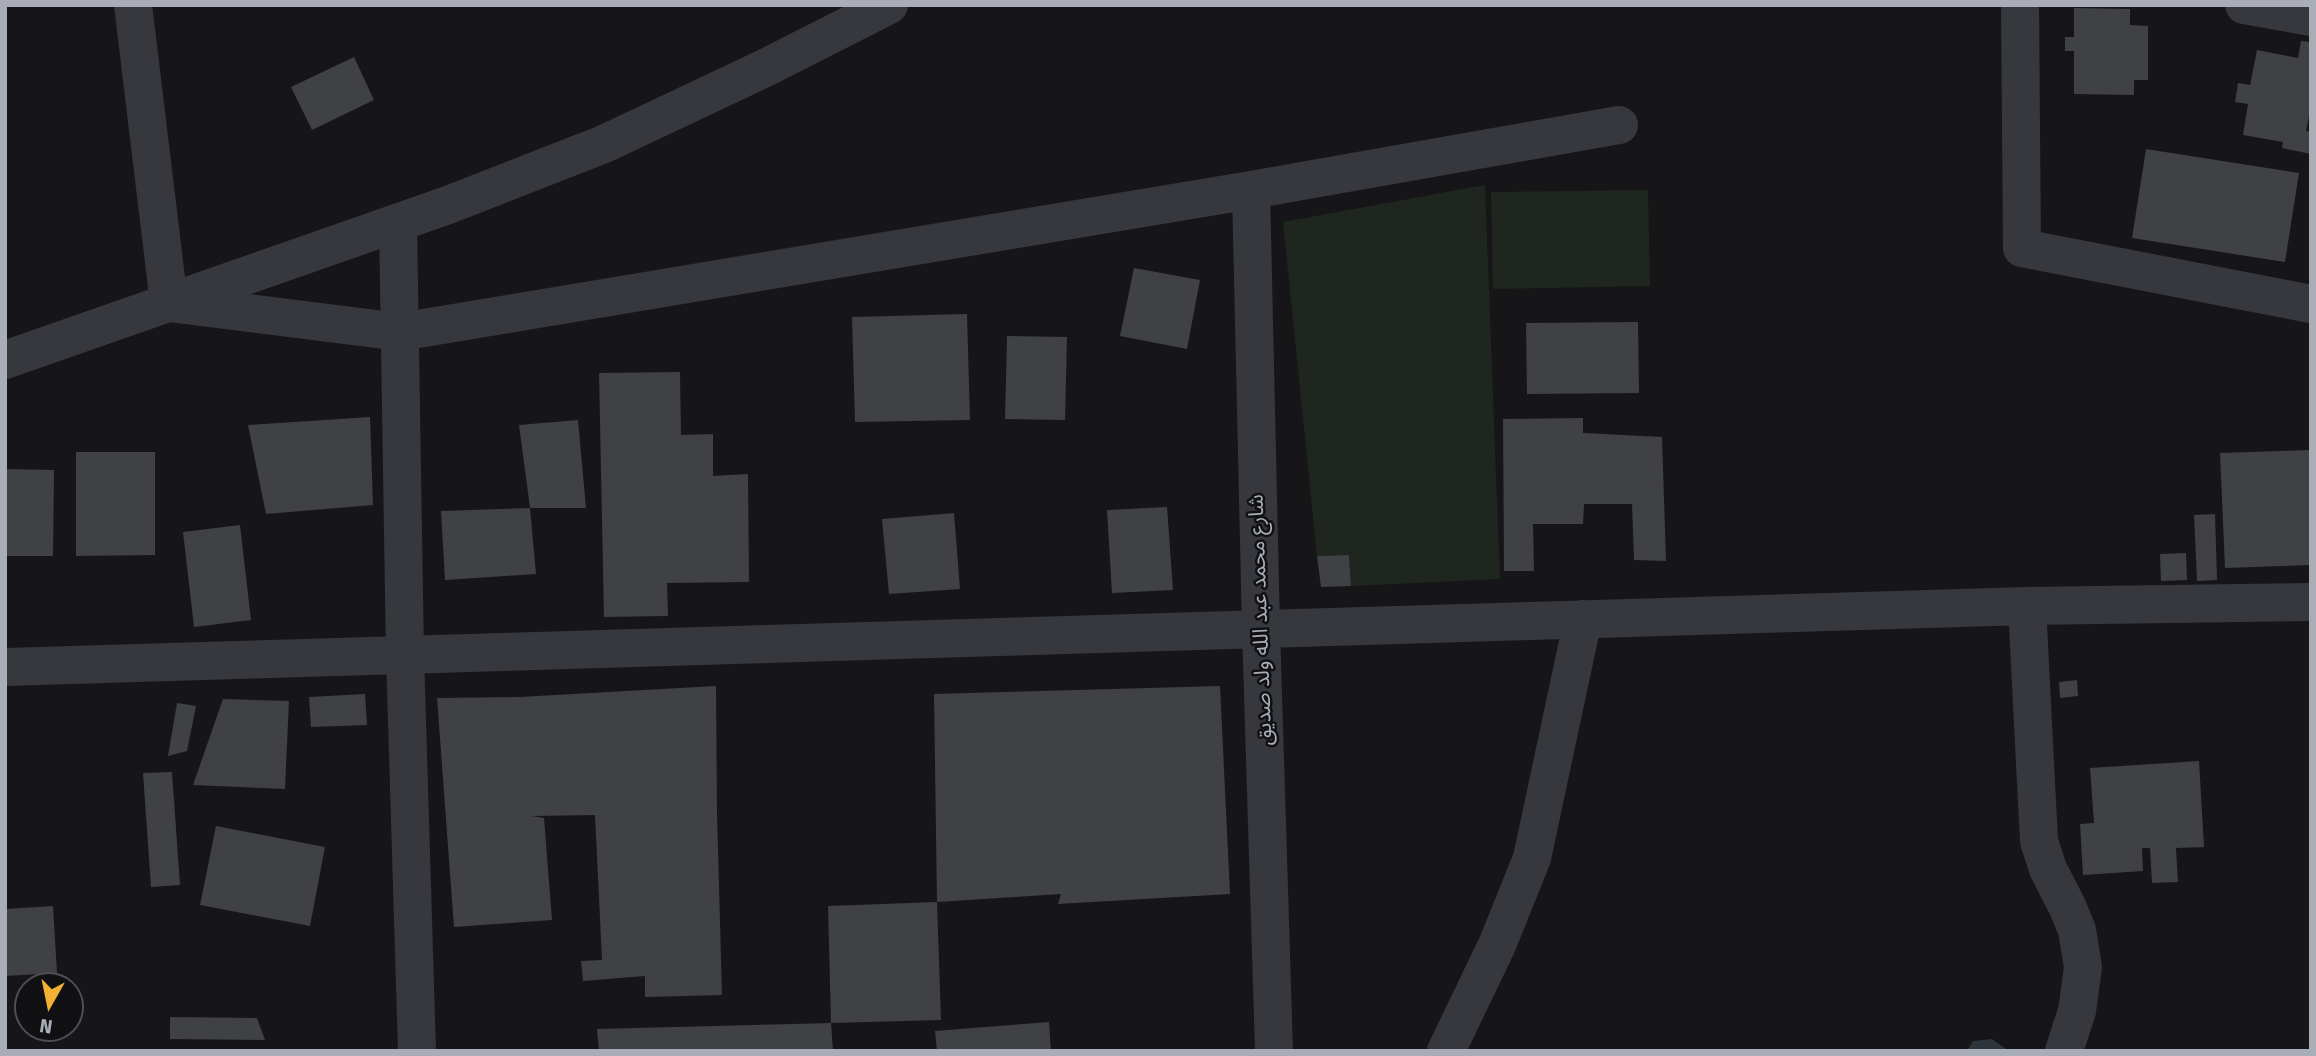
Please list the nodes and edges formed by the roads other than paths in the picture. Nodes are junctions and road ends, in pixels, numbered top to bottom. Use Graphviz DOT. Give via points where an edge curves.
graph roads {
  1 [pos="133,5"];
  2 [pos="889,5"];
  3 [pos="2020,5"];
  4 [pos="2244,5"];
  5 [pos="2311,17"];
  6 [pos="1619,125"];
  7 [pos="1251,190"];
  8 [pos="398,222"];
  9 [pos="169,303"];
  10 [pos="2311,304"];
  11 [pos="400,332"];
  12 [pos="5,360"];
  13 [pos="2311,602"];
  14 [pos="2027,606"];
  15 [pos="1583,619"];
  16 [pos="1261,629"];
  17 [pos="405,655"];
  18 [pos="5,667"];
  19 [pos="417,1051"];
  20 [pos="1274,1051"];
  21 [pos="1446,1051"];
  22 [pos="2064,1051"];
  1 -- 9 [label="street"];
  2 -- 8 [label="street" via="604,144"];
  3 -- 10 [label="street" via="2022,248"];
  4 -- 5 [label="street"];
  6 -- 7 [label="street"];
  7 -- 11 [label="street"];
  7 -- 16 [label="street, شارع محمد عبد الله ولد صديق"];
  8 -- 9 [label="street"];
  8 -- 11 [label="street"];
  9 -- 11 [label="street"];
  9 -- 12 [label="street"];
  11 -- 17 [label="street"];
  13 -- 14 [label="street"];
  14 -- 15 [label="street"];
  14 -- 22 [label="street" via="2039,841 2077,930 2083,967 2077,1011"];
  15 -- 16 [label="street"];
  15 -- 21 [label="street" via="1532,858"];
  16 -- 17 [label="street"];
  16 -- 20 [label="street, شارع محمد عبد الله ولد صديق"];
  17 -- 18 [label="street"];
  17 -- 19 [label="street"];
}
